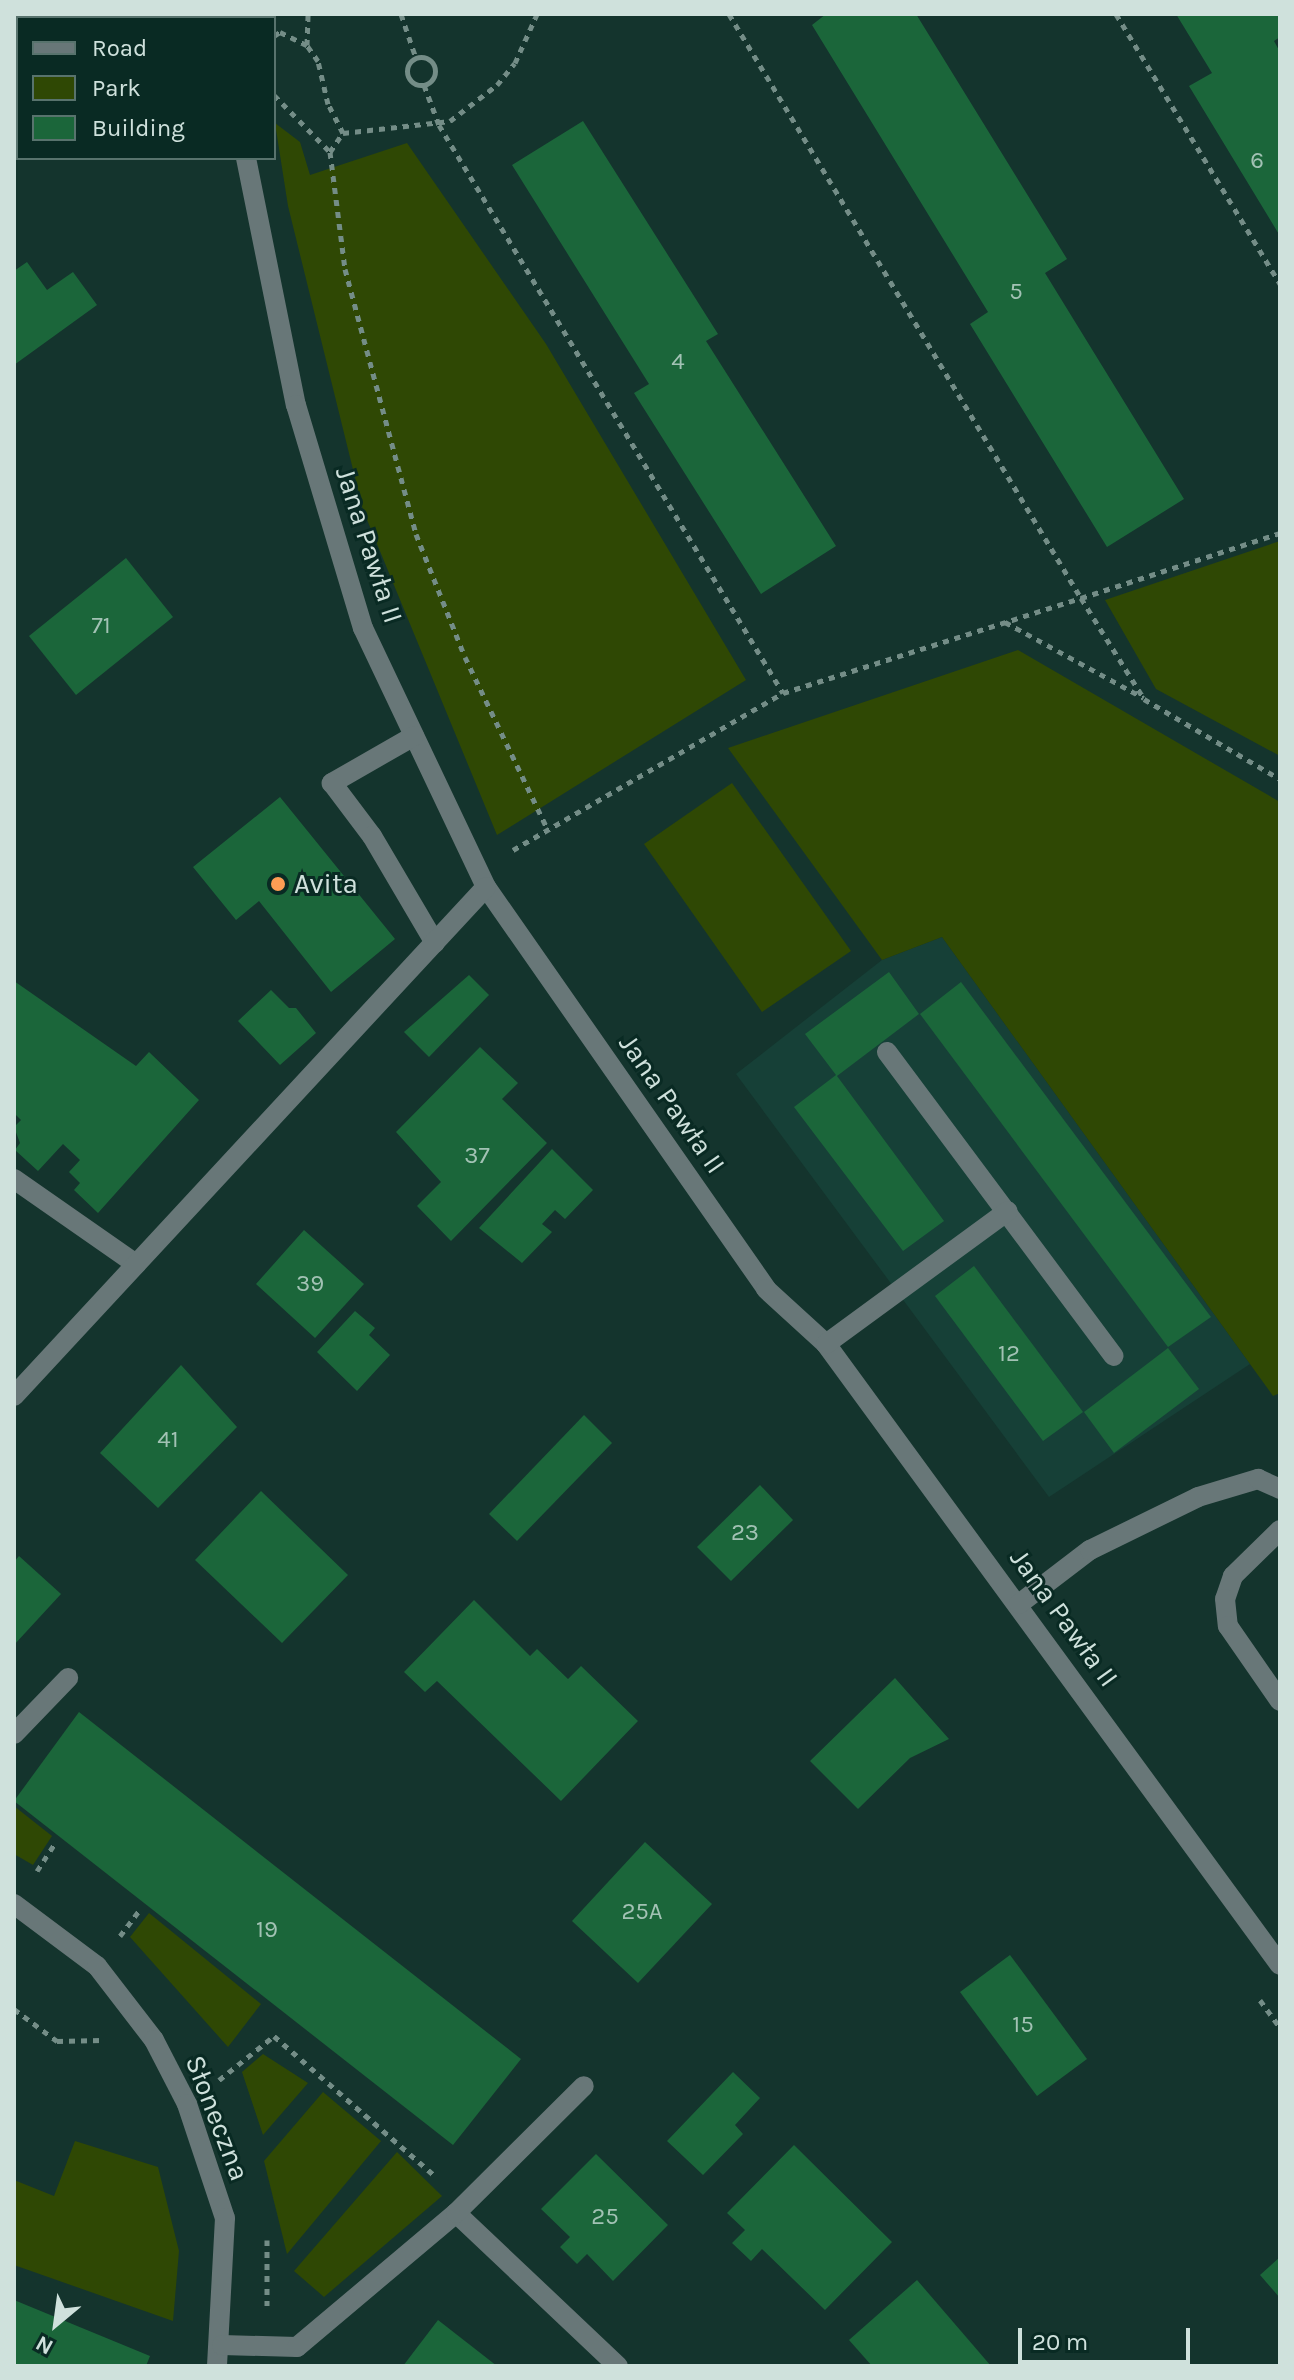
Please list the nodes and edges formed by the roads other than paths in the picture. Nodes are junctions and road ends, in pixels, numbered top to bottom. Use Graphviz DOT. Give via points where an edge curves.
graph roads {
  1 [pos="246,160"];
  2 [pos="414,736"];
  3 [pos="486,887"];
  4 [pos="435,943"];
  5 [pos="887,1052"];
  6 [pos="14,1179"];
  7 [pos="1008,1211"];
  8 [pos="136,1264"];
  9 [pos="826,1344"];
  10 [pos="1114,1356"];
  11 [pos="14,1396"];
  12 [pos="1280,1489"];
  13 [pos="1280,1530"];
  14 [pos="1019,1604"];
  15 [pos="68,1678"];
  16 [pos="1280,1701"];
  17 [pos="14,1734"];
  18 [pos="14,1904"];
  19 [pos="1280,1965"];
  20 [pos="584,2086"];
  21 [pos="461,2208"];
  22 [pos="222,2345"];
  23 [pos="217,2366"];
  24 [pos="618,2366"];
  1 -- 2 [label="street, Jana Pawła II" via="296,405 363,628"];
  2 -- 3 [label="street, Jana Pawła II"];
  2 -- 4 [label="street" via="332,783 372,836"];
  3 -- 4 [label="street"];
  3 -- 9 [label="street, Jana Pawła II" via="766,1289"];
  4 -- 8 [label="street"];
  5 -- 7 [label="street"];
  6 -- 8 [label="street"];
  7 -- 9 [label="street"];
  7 -- 10 [label="street"];
  8 -- 11 [label="street"];
  9 -- 14 [label="street, Jana Pawła II"];
  12 -- 14 [label="street" via="1258,1479 1198,1497 1090,1550"];
  13 -- 16 [label="street" via="1233,1576 1225,1599 1228,1626"];
  14 -- 19 [label="street, Jana Pawła II"];
  15 -- 17 [label="street"];
  18 -- 22 [label="street, Słoneczna" via="97,1966 154,2040 187,2104 225,2218"];
  20 -- 21 [label="street"];
  21 -- 22 [label="street" via="297,2347"];
  21 -- 24 [label="street"];
  22 -- 23 [label="street, Słoneczna"];
}
